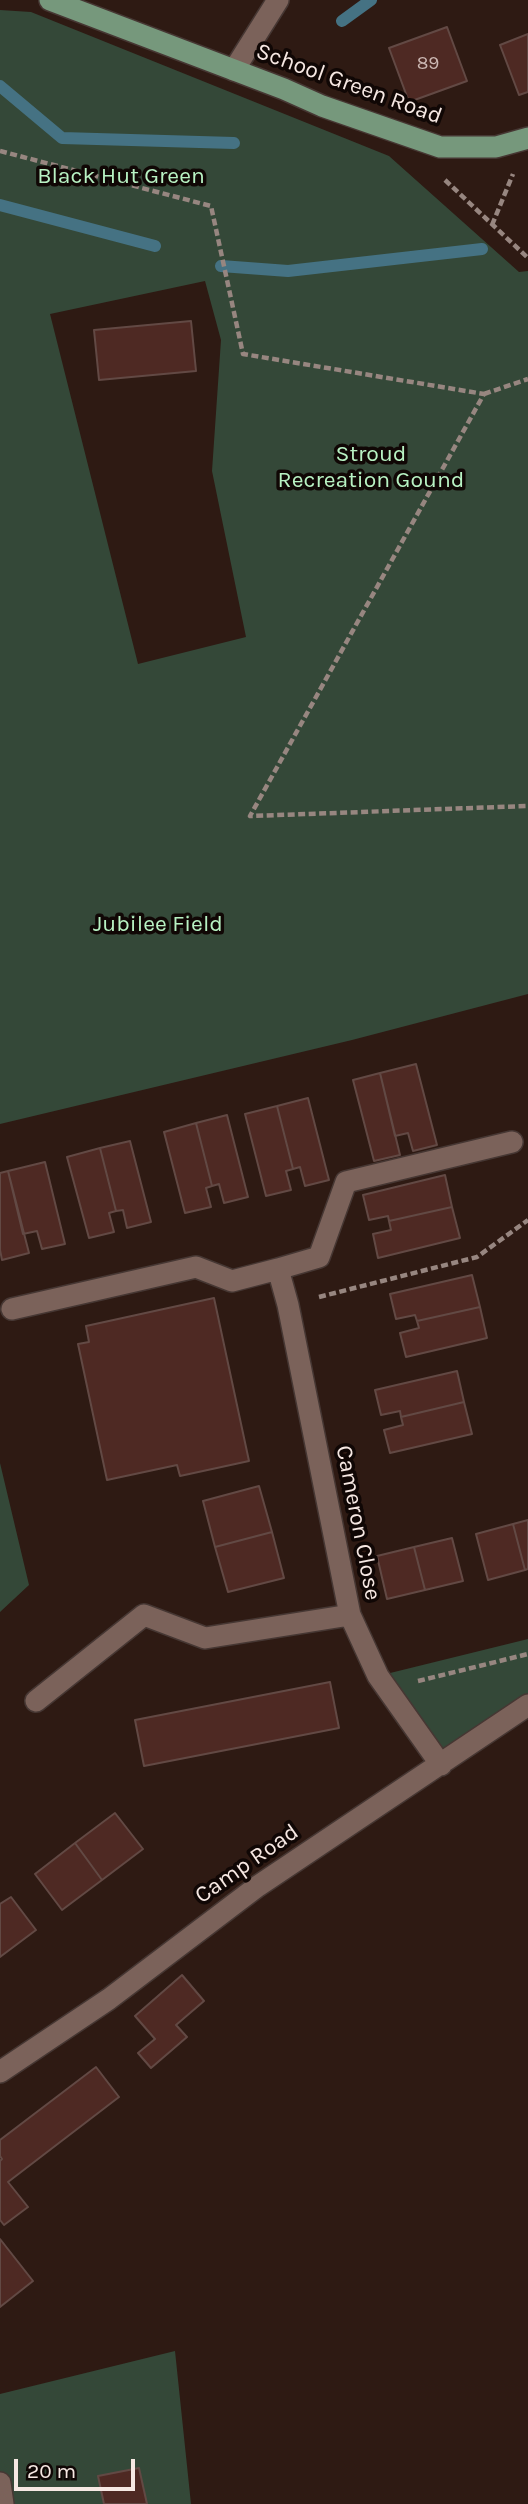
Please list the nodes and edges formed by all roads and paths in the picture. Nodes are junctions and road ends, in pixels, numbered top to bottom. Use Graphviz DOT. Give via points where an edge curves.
graph roads {
  1 [pos="50,0"];
  2 [pos="278,0"];
  3 [pos="234,70"];
  4 [pos="528,138"];
  5 [pos="0,151"];
  6 [pos="517,163"];
  7 [pos="443,178"];
  8 [pos="492,225"];
  9 [pos="528,258"];
  10 [pos="528,379"];
  11 [pos="484,394"];
  12 [pos="528,806"];
  13 [pos="512,1142"];
  14 [pos="528,1220"];
  15 [pos="278,1269"];
  16 [pos="288,1305"];
  17 [pos="12,1309"];
  18 [pos="350,1615"];
  19 [pos="528,1654"];
  20 [pos="387,1688"];
  21 [pos="36,1701"];
  22 [pos="528,1705"];
  23 [pos="441,1765"];
  24 [pos="0,2072"];
  25 [pos="0,2483"];
  26 [pos="3,2504"];
  1 -- 3 [label="main road, School Green Road"];
  2 -- 3 [label="street, School Green Road"];
  3 -- 4 [label="main road, School Green Road" via="440,147 496,147"];
  5 -- 11 [label="path" via="211,206 243,354"];
  6 -- 8 [label="path"];
  7 -- 8 [label="path"];
  8 -- 9 [label="path"];
  10 -- 11 [label="path"];
  11 -- 12 [label="path" via="250,816"];
  13 -- 15 [label="street" via="345,1182 319,1256"];
  14 -- 16 [label="path" via="477,1256"];
  15 -- 16 [label="street, Cameron Close"];
  15 -- 17 [label="street" via="232,1281 196,1267"];
  16 -- 18 [label="street, Cameron Close"];
  18 -- 20 [label="street, Cameron Close"];
  18 -- 21 [label="street" via="205,1638 144,1615"];
  19 -- 20 [label="path"];
  20 -- 23 [label="street, Cameron Close"];
  22 -- 23 [label="street, Camp Road"];
  23 -- 24 [label="street, Camp Road" via="258,1886 109,1999"];
  25 -- 26 [label="street"];
}
